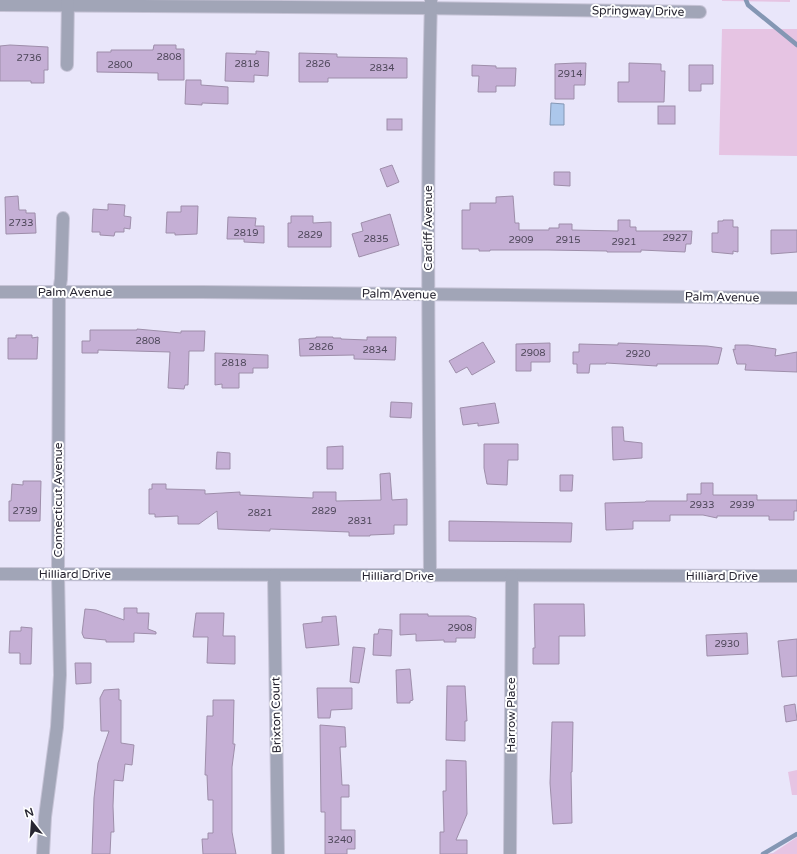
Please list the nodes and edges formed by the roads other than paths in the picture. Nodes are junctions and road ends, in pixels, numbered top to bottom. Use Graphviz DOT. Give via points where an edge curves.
graph roads {
  1 [pos="68,3"];
  2 [pos="431,4"];
  3 [pos="0,5"];
  4 [pos="700,12"];
  5 [pos="67,65"];
  6 [pos="63,218"];
  7 [pos="0,292"];
  8 [pos="59,292"];
  9 [pos="428,294"];
  10 [pos="797,298"];
  11 [pos="0,574"];
  12 [pos="58,574"];
  13 [pos="274,575"];
  14 [pos="430,576"];
  15 [pos="512,576"];
  16 [pos="797,576"];
  17 [pos="43,854"];
  18 [pos="278,854"];
  19 [pos="510,854"];
  1 -- 2 [label="street, Springway Drive"];
  1 -- 3 [label="street, Springway Drive"];
  1 -- 5 [label="street"];
  2 -- 4 [label="street, Springway Drive"];
  2 -- 9 [label="street, Cardiff Avenue"];
  6 -- 8 [label="street, Connecticut Avenue"];
  7 -- 8 [label="street, Palm Avenue"];
  8 -- 9 [label="street, Palm Avenue"];
  8 -- 12 [label="street, Connecticut Avenue"];
  9 -- 10 [label="street, Palm Avenue"];
  9 -- 14 [label="street, Cardiff Avenue"];
  11 -- 12 [label="street, Hilliard Drive"];
  12 -- 13 [label="street, Hilliard Drive"];
  12 -- 17 [label="street, Connecticut Avenue" via="59,703"];
  13 -- 14 [label="street, Hilliard Drive"];
  13 -- 18 [label="street, Brixton Court"];
  14 -- 15 [label="street, Hilliard Drive"];
  15 -- 16 [label="street, Hilliard Drive"];
  15 -- 19 [label="street, Harrow Place"];
}
